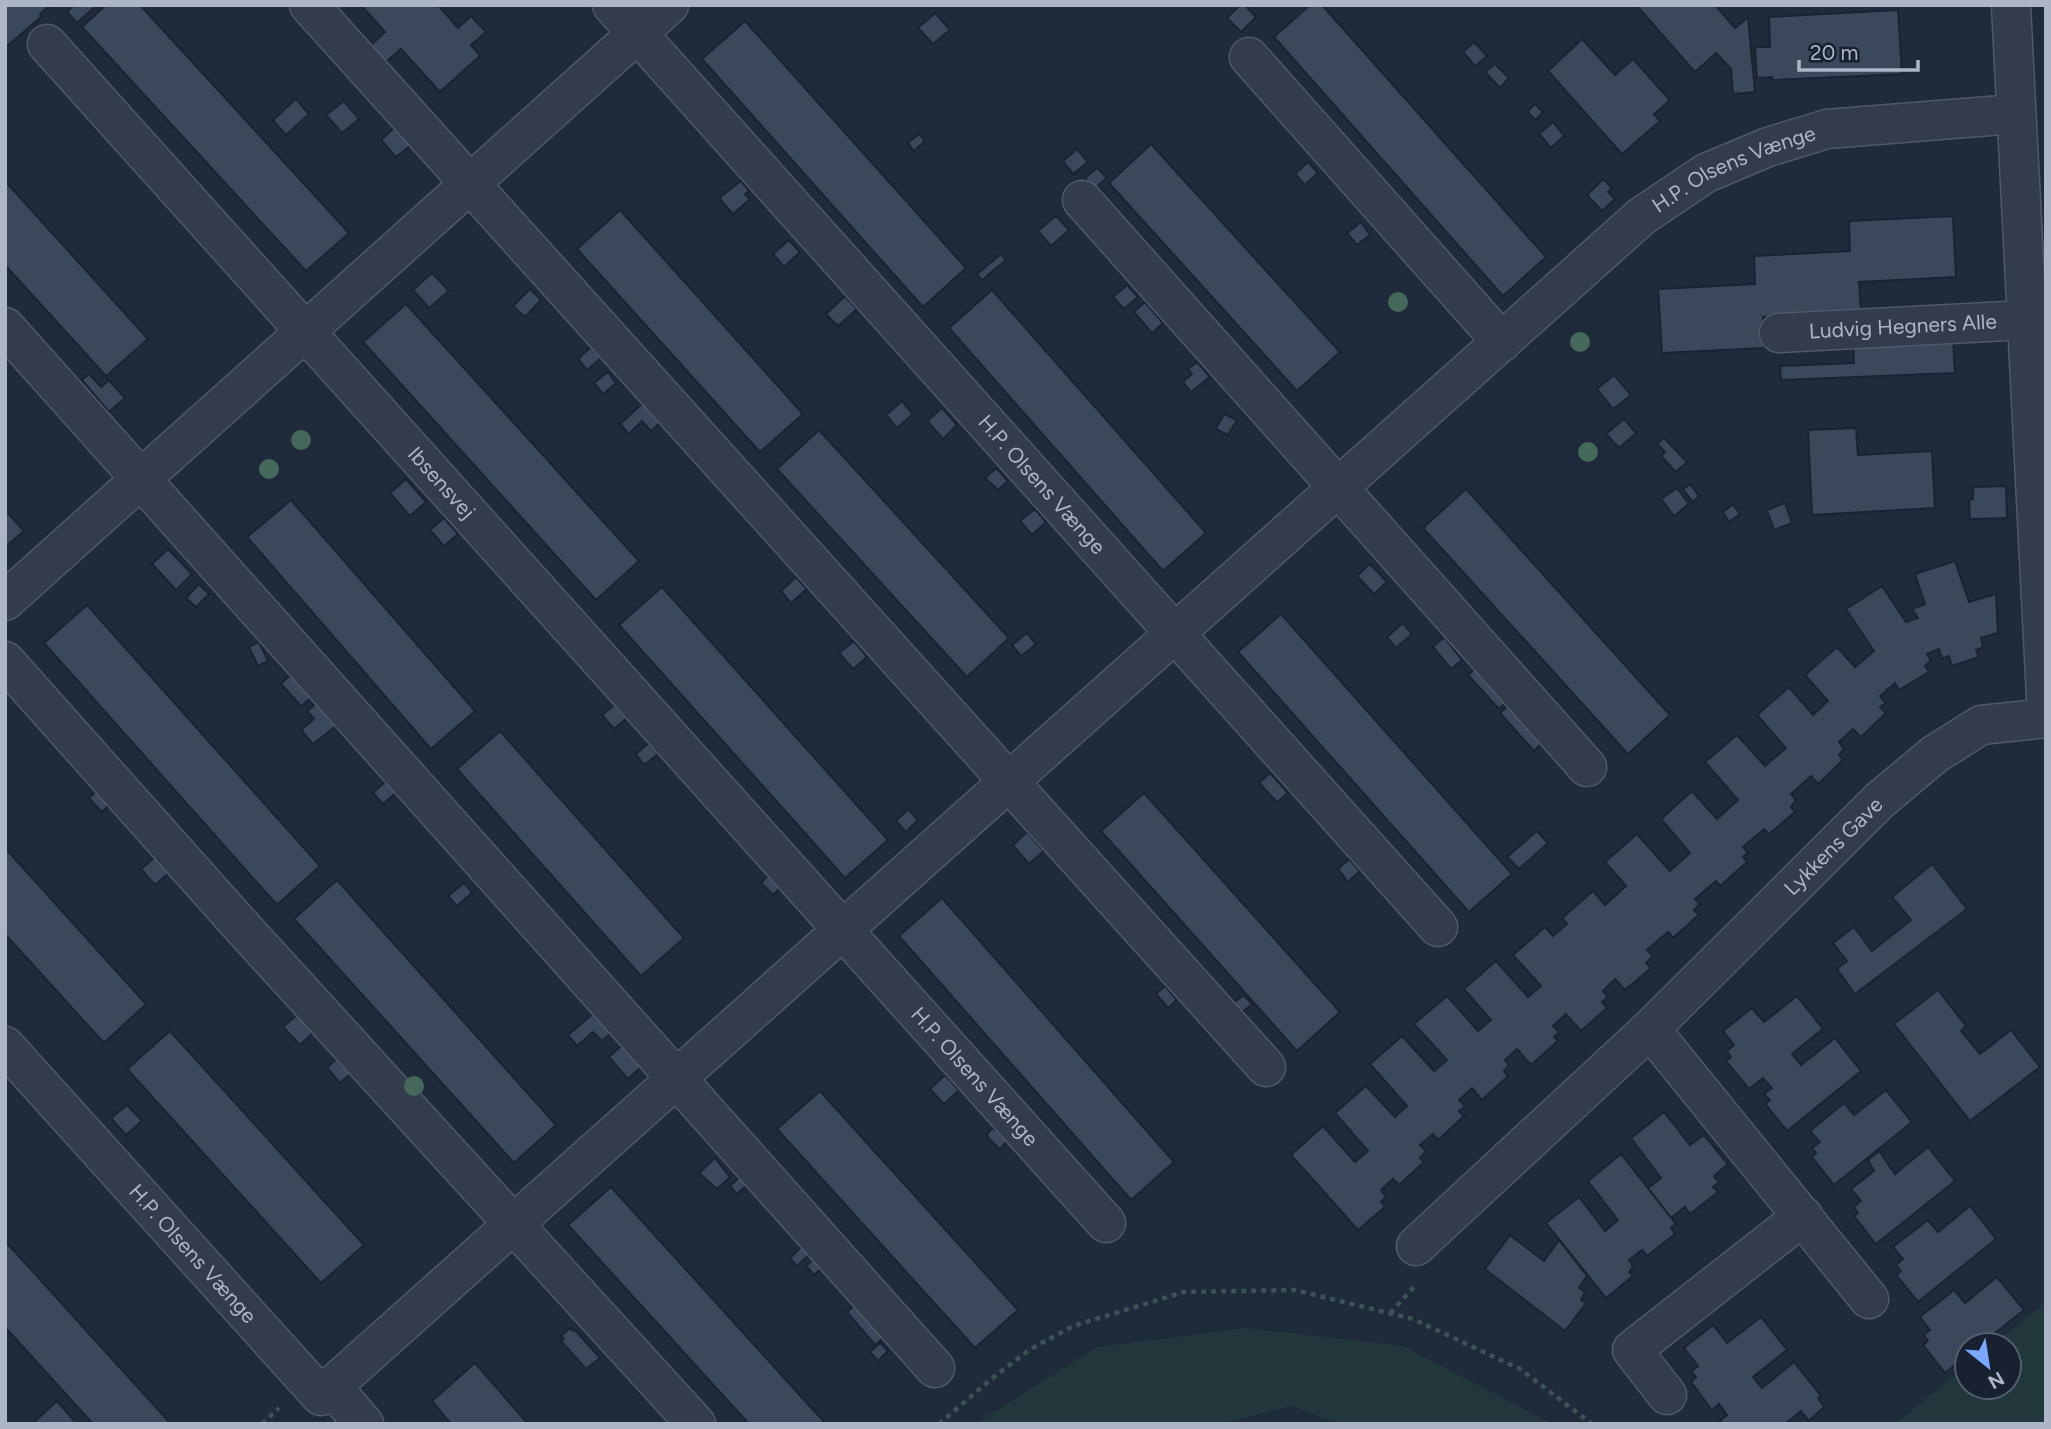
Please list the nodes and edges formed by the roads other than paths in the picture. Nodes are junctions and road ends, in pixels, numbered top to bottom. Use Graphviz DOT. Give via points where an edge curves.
graph roads {
  1 [pos="309,5"];
  2 [pos="612,5"];
  3 [pos="669,5"];
  4 [pos="2011,5"];
  5 [pos="637,34"];
  6 [pos="47,44"];
  7 [pos="1249,57"];
  8 [pos="2026,123"];
  9 [pos="470,184"];
  10 [pos="1082,200"];
  11 [pos="2026,320"];
  12 [pos="5,327"];
  13 [pos="306,331"];
  14 [pos="1779,333"];
  15 [pos="1502,342"];
  16 [pos="141,479"];
  17 [pos="1339,487"];
  18 [pos="5,601"];
  19 [pos="576,633"];
  20 [pos="1175,633"];
  21 [pos="5,661"];
  22 [pos="2046,697"];
  23 [pos="2046,718"];
  24 [pos="1587,767"];
  25 [pos="1009,782"];
  26 [pos="1438,927"];
  27 [pos="843,930"];
  28 [pos="1650,1029"];
  29 [pos="5,1046"];
  30 [pos="1266,1067"];
  31 [pos="677,1079"];
  32 [pos="1803,1216"];
  33 [pos="1106,1223"];
  34 [pos="514,1224"];
  35 [pos="1416,1246"];
  36 [pos="1869,1299"];
  37 [pos="935,1368"];
  38 [pos="332,1387"];
  39 [pos="1667,1395"];
  40 [pos="364,1424"];
  41 [pos="696,1424"];
  1 -- 9 [label="street"];
  2 -- 5 [label="street"];
  3 -- 5 [label="street"];
  4 -- 8 [label="street, Ludvig Hegners Alle"];
  5 -- 9 [label="street"];
  5 -- 20 [label="street, H.P. Olsens Vænge"];
  6 -- 13 [label="street, Ibsensvej"];
  7 -- 15 [label="street"];
  8 -- 11 [label="street, Ludvig Hegners Alle"];
  8 -- 15 [label="street, H.P. Olsens Vænge" via="1827,129 1768,147 1706,173 1642,216"];
  9 -- 13 [label="street"];
  9 -- 25 [label="street"];
  10 -- 17 [label="street"];
  11 -- 14 [label="street, Ludvig Hegners Alle"];
  11 -- 22 [label="street, Ludvig Hegners Alle"];
  12 -- 16 [label="street"];
  13 -- 16 [label="street"];
  13 -- 19 [label="street, Ibsensvej"];
  15 -- 17 [label="street, H.P. Olsens Vænge"];
  16 -- 18 [label="street"];
  16 -- 31 [label="street"];
  17 -- 20 [label="street, H.P. Olsens Vænge"];
  17 -- 24 [label="street"];
  19 -- 27 [label="street, H.P. Olsens Vænge"];
  20 -- 25 [label="street, H.P. Olsens Vænge"];
  20 -- 26 [label="street, H.P. Olsens Vænge"];
  21 -- 34 [label="street"];
  23 -- 28 [label="street, Lykkens Gave" via="1981,725 1935,754 1880,800"];
  25 -- 27 [label="street, H.P. Olsens Vænge"];
  25 -- 30 [label="street"];
  27 -- 31 [label="street, H.P. Olsens Vænge"];
  27 -- 33 [label="street, H.P. Olsens Vænge"];
  28 -- 32 [label="street"];
  28 -- 35 [label="street, Lykkens Gave"];
  29 -- 38 [label="street, H.P. Olsens Vænge" via="321,1396"];
  31 -- 34 [label="street, H.P. Olsens Vænge"];
  31 -- 37 [label="street"];
  32 -- 36 [label="street"];
  32 -- 39 [label="street" via="1632,1350"];
  34 -- 38 [label="street, H.P. Olsens Vænge"];
  34 -- 41 [label="street"];
  38 -- 40 [label="street"];
}
